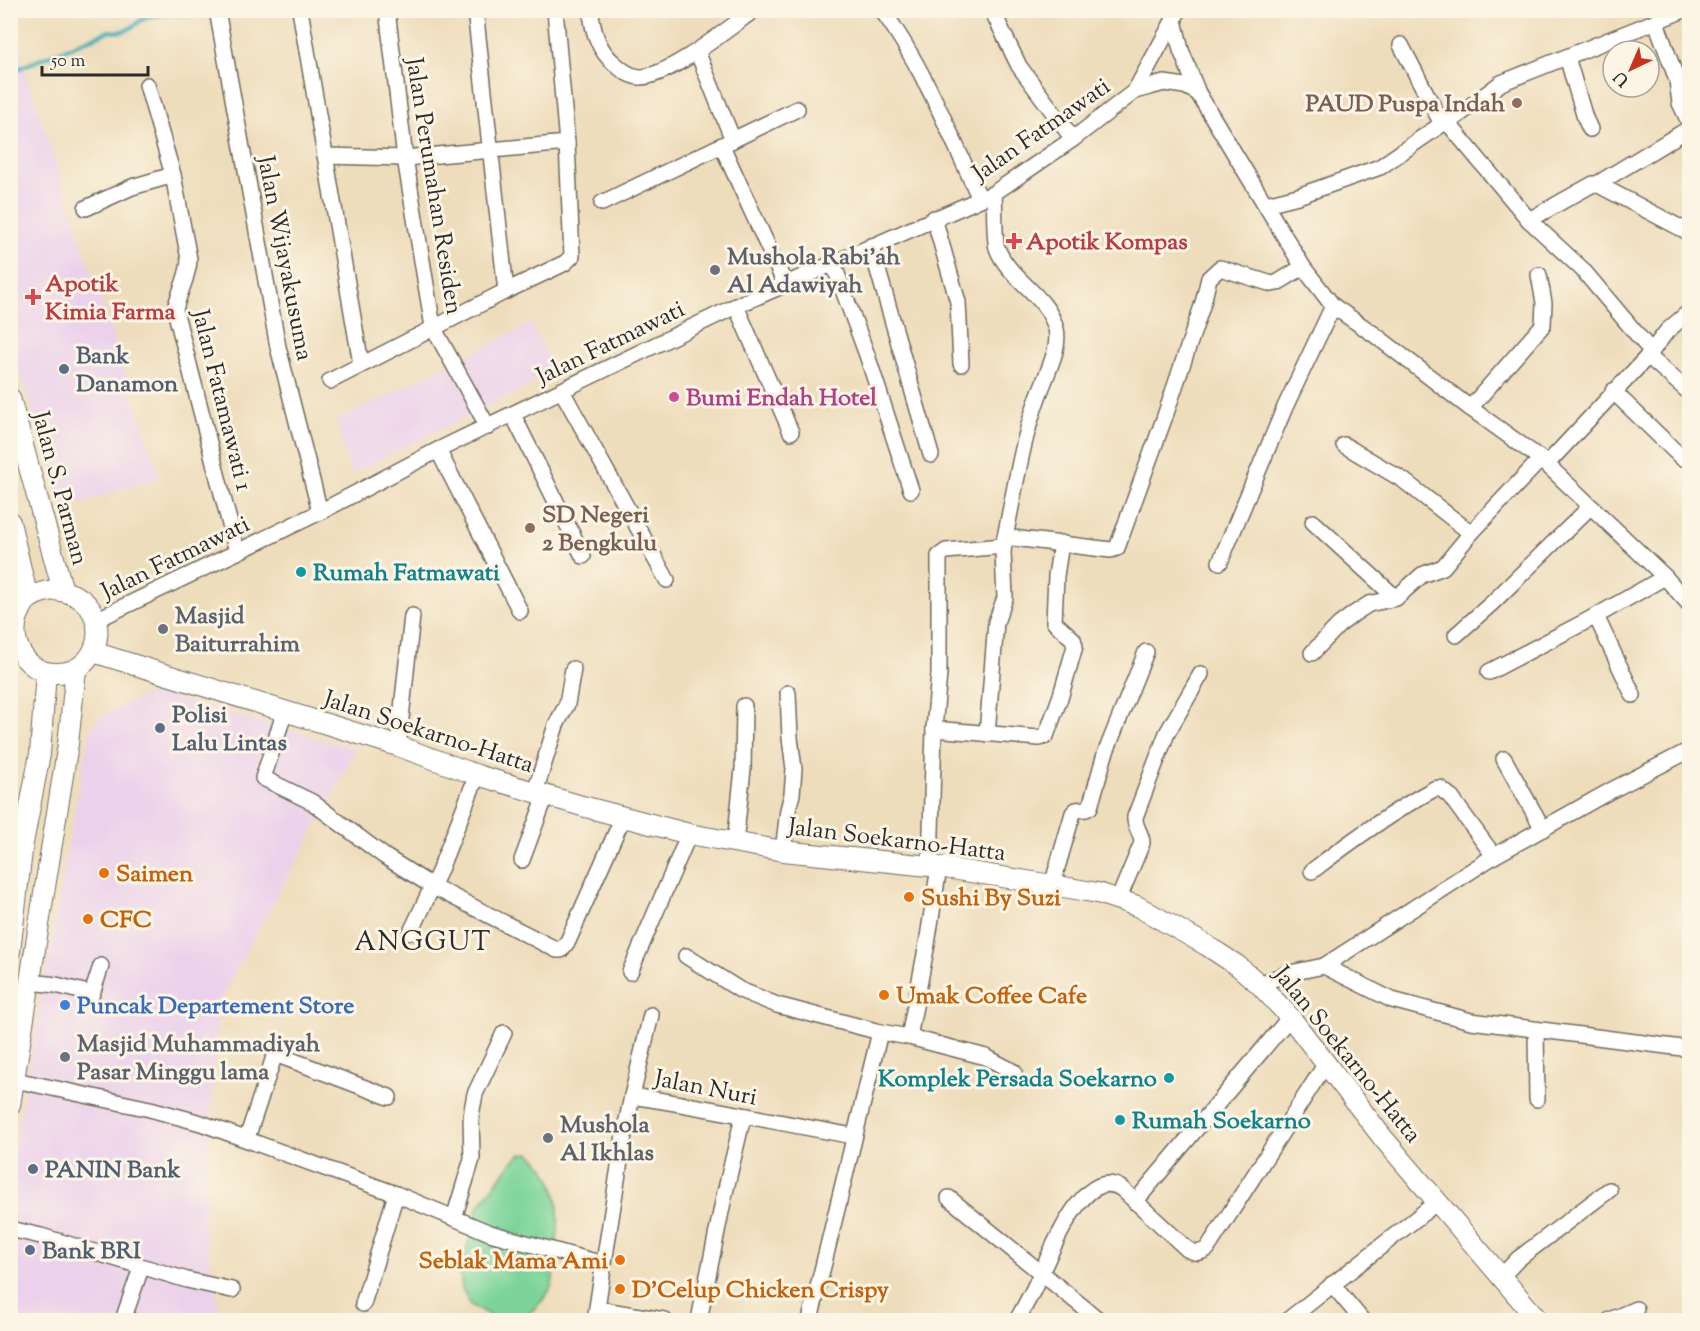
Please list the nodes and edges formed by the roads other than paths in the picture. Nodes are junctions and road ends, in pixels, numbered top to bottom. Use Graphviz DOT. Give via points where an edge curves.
graph roads {
  1 [pos="300,10"];
  2 [pos="387,10"];
  3 [pos="475,10"];
  4 [pos="555,10"];
  5 [pos="591,10"];
  6 [pos="754,10"];
  7 [pos="882,10"];
  8 [pos="992,10"];
  9 [pos="1678,12"];
  10 [pos="217,13"];
  11 [pos="1175,13"];
  12 [pos="1656,22"];
  13 [pos="1401,45"];
  14 [pos="697,51"];
  15 [pos="1566,57"];
  16 [pos="147,85"];
  17 [pos="1134,91"];
  18 [pos="1198,93"];
  19 [pos="797,109"];
  20 [pos="1445,124"];
  21 [pos="1689,126"];
  22 [pos="1590,129"];
  23 [pos="1073,139"];
  24 [pos="567,143"];
  25 [pos="727,143"];
  26 [pos="490,149"];
  27 [pos="325,156"];
  28 [pos="405,158"];
  29 [pos="173,175"];
  30 [pos="1597,184"];
  31 [pos="987,196"];
  32 [pos="602,203"];
  33 [pos="1266,204"];
  34 [pos="86,208"];
  35 [pos="934,218"];
  36 [pos="1529,219"];
  37 [pos="1689,233"];
  38 [pos="871,246"];
  39 [pos="833,263"];
  40 [pos="1303,267"];
  41 [pos="1539,275"];
  42 [pos="785,284"];
  43 [pos="506,291"];
  44 [pos="736,306"];
  45 [pos="1333,306"];
  46 [pos="1689,311"];
  47 [pos="433,327"];
  48 [pos="1649,353"];
  49 [pos="361,364"];
  50 [pos="961,364"];
  51 [pos="330,381"];
  52 [pos="562,391"];
  53 [pos="1613,391"];
  54 [pos="1689,393"];
  55 [pos="10,398"];
  56 [pos="1470,408"];
  57 [pos="513,415"];
  58 [pos="488,427"];
  59 [pos="790,432"];
  60 [pos="1344,445"];
  61 [pos="438,450"];
  62 [pos="931,455"];
  63 [pos="1682,458"];
  64 [pos="1544,462"];
  65 [pos="911,490"];
  66 [pos="1590,507"];
  67 [pos="320,512"];
  68 [pos="10,522"];
  69 [pos="1313,522"];
  70 [pos="1471,533"];
  71 [pos="1004,541"];
  72 [pos="1061,543"];
  73 [pos="237,552"];
  74 [pos="583,556"];
  75 [pos="1220,562"];
  76 [pos="1665,577"];
  77 [pos="667,580"];
  78 [pos="63,591"];
  79 [pos="1396,598"];
  80 [pos="28,599"];
  81 [pos="1689,605"];
  82 [pos="520,611"];
  83 [pos="412,616"];
  84 [pos="1596,616"];
  85 [pos="96,620"];
  86 [pos="13,630"];
  87 [pos="1456,635"];
  88 [pos="93,652"];
  89 [pos="1146,652"];
  90 [pos="1312,653"];
  91 [pos="76,669"];
  92 [pos="573,669"];
  93 [pos="46,672"];
  94 [pos="1489,672"];
  95 [pos="1201,674"];
  96 [pos="788,693"];
  97 [pos="1633,695"];
  98 [pos="744,706"];
  99 [pos="285,711"];
  100 [pos="934,729"];
  101 [pos="987,734"];
  102 [pos="398,747"];
  103 [pos="1689,750"];
  104 [pos="1504,759"];
  105 [pos="477,775"];
  106 [pos="541,793"];
  107 [pos="623,817"];
  108 [pos="1543,829"];
  109 [pos="689,834"];
  110 [pos="735,843"];
  111 [pos="783,851"];
  112 [pos="1494,856"];
  113 [pos="522,860"];
  114 [pos="934,867"];
  115 [pos="1312,871"];
  116 [pos="1052,885"];
  117 [pos="432,886"];
  118 [pos="1119,898"];
  119 [pos="411,932"];
  120 [pos="10,951"];
  121 [pos="686,956"];
  122 [pos="101,966"];
  123 [pos="1324,966"];
  124 [pos="630,972"];
  125 [pos="31,982"];
  126 [pos="1259,984"];
  127 [pos="651,1015"];
  128 [pos="1290,1017"];
  129 [pos="1536,1031"];
  130 [pos="880,1032"];
  131 [pos="504,1033"];
  132 [pos="909,1037"];
  133 [pos="1689,1049"];
  134 [pos="1325,1065"];
  135 [pos="1014,1072"];
  136 [pos="15,1080"];
  137 [pos="632,1096"];
  138 [pos="389,1098"];
  139 [pos="1538,1099"];
  140 [pos="10,1105"];
  141 [pos="743,1117"];
  142 [pos="854,1136"];
  143 [pos="246,1138"];
  144 [pos="1609,1190"];
  145 [pos="396,1194"];
  146 [pos="949,1198"];
  147 [pos="1135,1202"];
  148 [pos="1437,1202"];
  149 [pos="454,1218"];
  150 [pos="10,1229"];
  151 [pos="603,1264"];
  152 [pos="141,1268"];
  153 [pos="1042,1273"];
  154 [pos="1500,1278"];
  155 [pos="1332,1284"];
  156 [pos="232,1290"];
  157 [pos="363,1304"];
  158 [pos="1636,1309"];
  159 [pos="596,1315"];
  160 [pos="123,1320"];
  161 [pos="664,1320"];
  162 [pos="699,1320"];
  163 [pos="810,1320"];
  164 [pos="1017,1320"];
  165 [pos="1099,1320"];
  166 [pos="1288,1320"];
  167 [pos="1362,1320"];
  168 [pos="1538,1320"];
  169 [pos="1610,1320"];
  1 -- 27 [label="street"];
  2 -- 28 [label="street, Jalan Perumahan Residen"];
  3 -- 26 [label="street"];
  4 -- 24 [label="street"];
  5 -- 14 [label="street" via="592,25 603,50 629,75 653,75"];
  6 -- 14 [label="street"];
  7 -- 31 [label="street" via="909,51"];
  8 -- 23 [label="street" via="1019,66"];
  9 -- 12 [label="street"];
  10 -- 67 [label="street, Jalan Wijayakusuma" via="278,347"];
  11 -- 17 [label="street"];
  11 -- 18 [label="street" via="1184,58"];
  12 -- 15 [label="street"];
  12 -- 21 [label="street"];
  13 -- 20 [label="street"];
  14 -- 25 [label="street"];
  15 -- 20 [label="street" via="1500,83"];
  15 -- 22 [label="street"];
  16 -- 29 [label="street, Jalan Fatamawati 1"];
  17 -- 18 [label="street" via="1164,83 1185,86"];
  17 -- 23 [label="street, Jalan Fatmawati"];
  18 -- 33 [label="street"];
  19 -- 25 [label="street"];
  20 -- 33 [label="street" via="1380,167"];
  20 -- 36 [label="street"];
  21 -- 30 [label="street"];
  23 -- 31 [label="street, Jalan Fatmawati"];
  24 -- 26 [label="street"];
  24 -- 43 [label="street" via="572,256"];
  25 -- 32 [label="street"];
  25 -- 42 [label="street"];
  26 -- 28 [label="street"];
  26 -- 43 [label="street"];
  27 -- 28 [label="street"];
  27 -- 49 [label="street"];
  28 -- 47 [label="street, Jalan Perumahan Residen"];
  29 -- 34 [label="street" via="132,187"];
  29 -- 73 [label="street, Jalan Fatamawati 1" via="189,266 175,310"];
  30 -- 36 [label="street"];
  30 -- 37 [label="street"];
  31 -- 35 [label="street, Jalan Fatmawati"];
  31 -- 71 [label="street" via="997,249 1015,276 1043,303 1056,331 1052,361 1026,433"];
  33 -- 40 [label="street"];
  35 -- 38 [label="street, Jalan Fatmawati"];
  35 -- 50 [label="street" via="958,302"];
  36 -- 48 [label="street" via="1582,270"];
  38 -- 39 [label="street, Jalan Fatmawati"];
  38 -- 62 [label="street"];
  39 -- 42 [label="street, Jalan Fatmawati"];
  39 -- 65 [label="street"];
  40 -- 45 [label="street"];
  40 -- 72 [label="street" via="1272,284 1226,269 1213,272 1117,548"];
  41 -- 56 [label="street" via="1545,312 1543,325"];
  42 -- 44 [label="street, Jalan Fatmawati"];
  43 -- 47 [label="street"];
  44 -- 52 [label="street, Jalan Fatmawati"];
  44 -- 59 [label="street"];
  45 -- 56 [label="street"];
  45 -- 75 [label="street" via="1285,407"];
  46 -- 48 [label="street"];
  47 -- 49 [label="street"];
  47 -- 58 [label="street, Jalan Perumahan Residen"];
  48 -- 53 [label="street"];
  48 -- 54 [label="street"];
  49 -- 51 [label="street"];
  52 -- 57 [label="street, Jalan Fatmawati"];
  52 -- 77 [label="street"];
  53 -- 63 [label="street"];
  53 -- 64 [label="street"];
  55 -- 78 [label="main road, Jalan S. Parman"];
  56 -- 64 [label="street"];
  57 -- 58 [label="street, Jalan Fatmawati"];
  57 -- 74 [label="street"];
  58 -- 61 [label="street, Jalan Fatmawati"];
  60 -- 70 [label="street" via="1403,480"];
  61 -- 67 [label="street, Jalan Fatmawati"];
  61 -- 82 [label="street"];
  64 -- 66 [label="street"];
  64 -- 70 [label="street"];
  66 -- 76 [label="street"];
  66 -- 87 [label="street"];
  67 -- 73 [label="street, Jalan Fatmawati"];
  68 -- 80 [label="main road"];
  69 -- 79 [label="street"];
  70 -- 79 [label="street" via="1443,567 1422,576"];
  71 -- 72 [label="street"];
  71 -- 100 [label="street" via="946,550 939,556 939,674"];
  71 -- 101 [label="street" via="1005,598 996,622"];
  72 -- 101 [label="street" via="1054,622 1073,639 1075,646 1048,733 1044,738"];
  73 -- 85 [label="street, Jalan Fatmawati"];
  76 -- 81 [label="street"];
  76 -- 84 [label="street"];
  78 -- 80 [label="main road" via="44,592"];
  78 -- 85 [label="main road" via="84,601"];
  79 -- 90 [label="street" via="1369,604 1355,612"];
  80 -- 86 [label="main road"];
  83 -- 102 [label="street"];
  84 -- 94 [label="street"];
  84 -- 97 [label="street"];
  85 -- 88 [label="main road" via="97,642"];
  86 -- 93 [label="main road" via="23,657"];
  88 -- 91 [label="main road"];
  88 -- 99 [label="main road, Jalan Soekarno-Hatta"];
  89 -- 116 [label="street" via="1105,754 1090,807 1073,813"];
  91 -- 93 [label="main road"];
  91 -- 125 [label="main road"];
  92 -- 106 [label="street"];
  93 -- 120 [label="main road" via="40,754 23,843"];
  95 -- 118 [label="street" via="1167,734 1135,817 1142,843"];
  96 -- 111 [label="street" via="794,769"];
  98 -- 110 [label="street" via="743,769"];
  99 -- 102 [label="main road, Jalan Soekarno-Hatta"];
  99 -- 117 [label="street" via="263,778 312,802"];
  100 -- 101 [label="street"];
  100 -- 114 [label="street"];
  102 -- 105 [label="main road, Jalan Soekarno-Hatta"];
  103 -- 108 [label="street"];
  104 -- 108 [label="street"];
  105 -- 106 [label="main road, Jalan Soekarno-Hatta"];
  105 -- 117 [label="street"];
  106 -- 107 [label="main road, Jalan Soekarno-Hatta"];
  106 -- 113 [label="street"];
  107 -- 109 [label="main road, Jalan Soekarno-Hatta"];
  107 -- 117 [label="street" via="561,950"];
  108 -- 112 [label="street"];
  109 -- 110 [label="main road, Jalan Soekarno-Hatta"];
  109 -- 124 [label="street"];
  110 -- 111 [label="main road, Jalan Soekarno-Hatta"];
  111 -- 114 [label="main road, Jalan Soekarno-Hatta"];
  112 -- 115 [label="street" via="1450,795 1440,788 1380,820"];
  112 -- 123 [label="street"];
  114 -- 116 [label="main road, Jalan Soekarno-Hatta"];
  114 -- 132 [label="street" via="927,944"];
  116 -- 118 [label="main road, Jalan Soekarno-Hatta"];
  117 -- 119 [label="street"];
  118 -- 126 [label="main road, Jalan Soekarno-Hatta" via="1181,929"];
  121 -- 130 [label="street" via="740,990 777,1005"];
  122 -- 125 [label="street" via="92,993"];
  123 -- 126 [label="street"];
  123 -- 129 [label="street" via="1392,1000 1471,1021"];
  125 -- 136 [label="main road"];
  126 -- 128 [label="main road, Jalan Soekarno-Hatta"];
  127 -- 137 [label="street"];
  128 -- 134 [label="main road, Jalan Soekarno-Hatta"];
  128 -- 147 [label="street"];
  129 -- 133 [label="street"];
  129 -- 139 [label="street"];
  130 -- 132 [label="street"];
  130 -- 142 [label="street"];
  131 -- 149 [label="street" via="475,1094 472,1159"];
  132 -- 135 [label="street" via="986,1057"];
  134 -- 147 [label="street" via="1207,1249 1195,1253 1186,1249"];
  134 -- 148 [label="main road, Jalan Soekarno-Hatta"];
  136 -- 140 [label="main road"];
  136 -- 143 [label="street" via="150,1109"];
  137 -- 141 [label="street, Jalan Nuri"];
  137 -- 151 [label="street, Jalan Nuri"];
  138 -- 143 [label="street" via="278,1055"];
  141 -- 142 [label="street, Jalan Nuri"];
  141 -- 162 [label="street"];
  142 -- 163 [label="street"];
  143 -- 145 [label="street"];
  144 -- 154 [label="street" via="1518,1259"];
  145 -- 149 [label="street"];
  145 -- 157 [label="street"];
  146 -- 153 [label="street"];
  147 -- 153 [label="street" via="1112,1184 1092,1190 1062,1227"];
  148 -- 154 [label="main road, Jalan Soekarno-Hatta"];
  148 -- 155 [label="street"];
  149 -- 151 [label="street" via="507,1238"];
  150 -- 152 [label="street"];
  151 -- 159 [label="street, Jalan Nuri"];
  152 -- 156 [label="street"];
  152 -- 160 [label="street"];
  153 -- 164 [label="street"];
  153 -- 165 [label="street"];
  154 -- 168 [label="main road, Jalan Soekarno-Hatta"];
  155 -- 166 [label="street"];
  155 -- 167 [label="street"];
  158 -- 169 [label="street"];
  159 -- 161 [label="street"];
}
